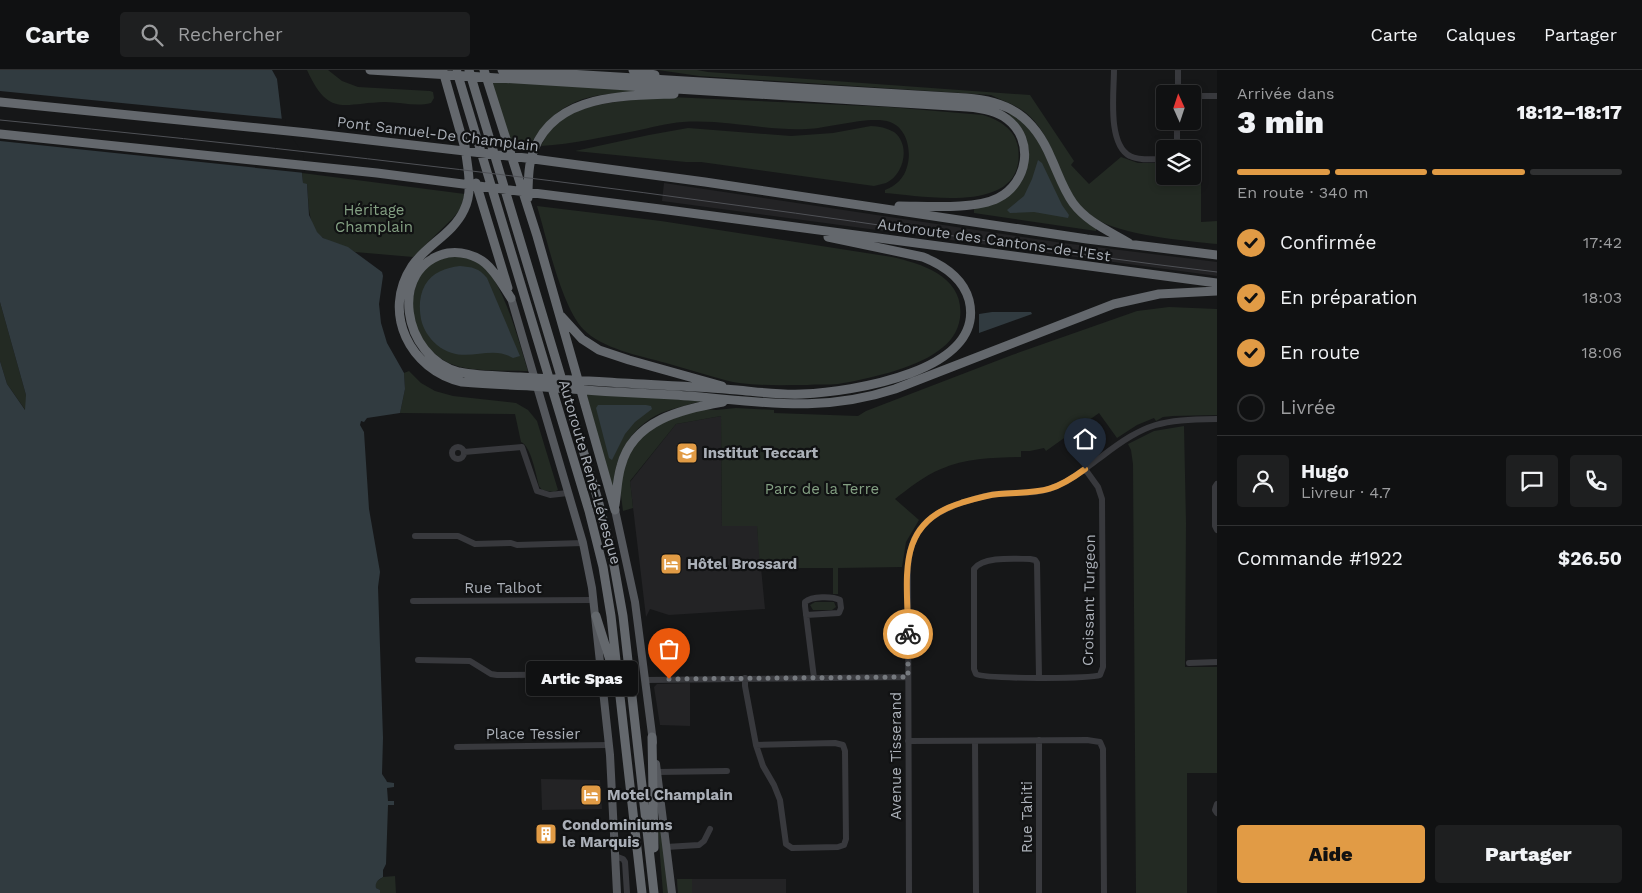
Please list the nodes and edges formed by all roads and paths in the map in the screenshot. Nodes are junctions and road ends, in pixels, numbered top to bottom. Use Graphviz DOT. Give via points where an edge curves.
graph roads {
  1 [pos="370,70"];
  2 [pos="443,70"];
  3 [pos="457,70"];
  4 [pos="469,70"];
  5 [pos="484,70"];
  6 [pos="633,70"];
  7 [pos="1114,70"];
  8 [pos="1178,70"];
  9 [pos="502,74"];
  10 [pos="677,80"];
  11 [pos="1178,85"];
  12 [pos="716,92"];
  13 [pos="1201,96"];
  14 [pos="1217,96"];
  15 [pos="0,102"];
  16 [pos="0,134"];
  17 [pos="464,146"];
  18 [pos="1156,159"];
  19 [pos="527,203"];
  20 [pos="871,207"];
  21 [pos="768,224"];
  22 [pos="1133,246"];
  23 [pos="1217,255"];
  24 [pos="1217,283"];
  25 [pos="1217,291"];
  26 [pos="511,298"];
  27 [pos="560,316"];
  28 [pos="520,381"];
  29 [pos="594,386"];
  30 [pos="737,390"];
  31 [pos="730,401"];
  32 [pos="1217,419"];
  33 [pos="464,452"];
  34 [pos="1085,469"];
  35 [pos="1217,484"];
  36 [pos="568,493"];
  37 [pos="615,510"];
  38 [pos="1217,530"];
  39 [pos="415,536"];
  40 [pos="583,542"];
  41 [pos="594,600"];
  42 [pos="413,601"];
  43 [pos="806,615"];
  44 [pos="596,616"];
  45 [pos="418,660"];
  46 [pos="1217,662"];
  47 [pos="1189,663"];
  48 [pos="602,674"];
  49 [pos="1039,676"];
  50 [pos="908,677"];
  51 [pos="745,678"];
  52 [pos="814,678"];
  53 [pos="645,680"];
  54 [pos="620,692"];
  55 [pos="652,737"];
  56 [pos="1039,740"];
  57 [pos="908,741"];
  58 [pos="975,741"];
  59 [pos="610,745"];
  60 [pos="756,745"];
  61 [pos="457,747"];
  62 [pos="727,771"];
  63 [pos="657,772"];
  64 [pos="1217,804"];
  65 [pos="1217,813"];
  66 [pos="710,829"];
  67 [pos="666,847"];
  68 [pos="615,856"];
  69 [pos="617,893"];
  70 [pos="627,893"];
  71 [pos="642,893"];
  72 [pos="654,893"];
  73 [pos="672,893"];
  74 [pos="909,893"];
  75 [pos="976,893"];
  76 [pos="1039,893"];
  77 [pos="1104,893"];
  1 -- 9 [label="highway"];
  2 -- 17 [label="highway"];
  3 -- 54 [label="highway, Autoroute René-Lévesque" via="597,540 612,616"];
  4 -- 72 [label="highway, Autoroute René-Lévesque" via="612,554 625,626"];
  5 -- 19 [label="highway"];
  6 -- 10 [label="highway"];
  7 -- 18 [label="street" via="1114,134 1121,148 1130,156"];
  8 -- 11 [label="street"];
  9 -- 10 [label="highway"];
  9 -- 12 [label="highway"];
  10 -- 22 [label="highway" via="966,98 1003,105 1024,117 1038,133 1067,193 1080,211"];
  12 -- 19 [label="highway" via="610,99 565,112 545,131 533,152"];
  12 -- 20 [label="highway" via="979,108 1006,118 1021,136 1025,155 1022,173 1010,190 997,199 968,206"];
  13 -- 14 [label="street"];
  15 -- 20 [label="highway, Pont Samuel-De Champlain" via="526,158"];
  16 -- 21 [label="highway" via="367,172"];
  17 -- 26 [label="highway"];
  17 -- 28 [label="highway" via="470,186 466,205 452,227 409,271 400,298 402,325 416,355 442,375 462,382"];
  19 -- 27 [label="highway"];
  20 -- 22 [label="highway, Autoroute des Cantons-de-l'Est"];
  21 -- 24 [label="highway, Autoroute des Cantons-de-l'Est"];
  21 -- 30 [label="highway" via="932,260 963,286 969,303 969,321 961,340 948,354 888,380 846,390 811,393"];
  22 -- 23 [label="highway, Autoroute des Cantons-de-l'Est"];
  25 -- 31 [label="highway" via="1159,294 1114,304 864,398 816,405"];
  26 -- 28 [label="highway" via="494,272 481,260 466,253 449,253 431,260 419,272 411,290 409,313 417,341 441,365 466,373"];
  26 -- 36 [label="main road"];
  27 -- 30 [label="highway" via="582,339 599,350"];
  27 -- 37 [label="highway"];
  28 -- 29 [label="highway"];
  29 -- 30 [label="highway"];
  29 -- 31 [label="highway"];
  31 -- 37 [label="highway" via="675,412 642,432 623,460"];
  32 -- 34 [label="street, Avenue Tisserand" via="1173,420 1153,425 1126,438"];
  33 -- 36 [label="street" via="522,447 537,491 550,495"];
  34 -- 49 [label="street, Croissant Turgeon" via="1102,499 1102,671 1094,676"];
  34 -- 50 [label="street, Avenue Tisserand" via="1044,491 992,494 952,506 935,514 921,527 908,564"];
  35 -- 38 [label="street"];
  36 -- 40 [label="main road"];
  37 -- 53 [label="main road" via="632,585"];
  39 -- 40 [label="street" via="458,536 478,544"];
  40 -- 41 [label="main road"];
  41 -- 42 [label="street, Rue Talbot"];
  41 -- 44 [label="main road"];
  43 -- 43 [label="street" via="807,600 836,598 841,601 839,613"];
  43 -- 52 [label="street"];
  44 -- 48 [label="main road"];
  44 -- 54 [label="highway"];
  45 -- 48 [label="street" via="472,662 497,675"];
  46 -- 47 [label="street"];
  48 -- 59 [label="main road"];
  49 -- 49 [label="street, Croissant Turgeon" via="1038,563 1033,559 1007,559 977,565 974,572 976,674 985,677"];
  50 -- 52 [label="street"];
  50 -- 57 [label="street, Avenue Tisserand"];
  51 -- 52 [label="street"];
  51 -- 53 [label="street"];
  51 -- 60 [label="street"];
  53 -- 55 [label="main road"];
  54 -- 71 [label="highway, Autoroute René-Lévesque"];
  55 -- 63 [label="main road"];
  55 -- 72 [label="highway"];
  56 -- 58 [label="street"];
  56 -- 76 [label="street, Rue Tahiti"];
  56 -- 77 [label="street" via="1096,740 1102,745"];
  57 -- 58 [label="street"];
  57 -- 74 [label="street, Avenue Tisserand"];
  58 -- 75 [label="street"];
  59 -- 61 [label="street, Place Tessier"];
  59 -- 68 [label="main road"];
  60 -- 60 [label="street" via="843,745 846,839 842,846 787,846 779,796"];
  62 -- 63 [label="street"];
  63 -- 67 [label="main road"];
  64 -- 65 [label="street"];
  66 -- 67 [label="street" via="699,845"];
  67 -- 73 [label="main road"];
  68 -- 69 [label="main road"];
  68 -- 70 [label="street" via="625,862"];
}
